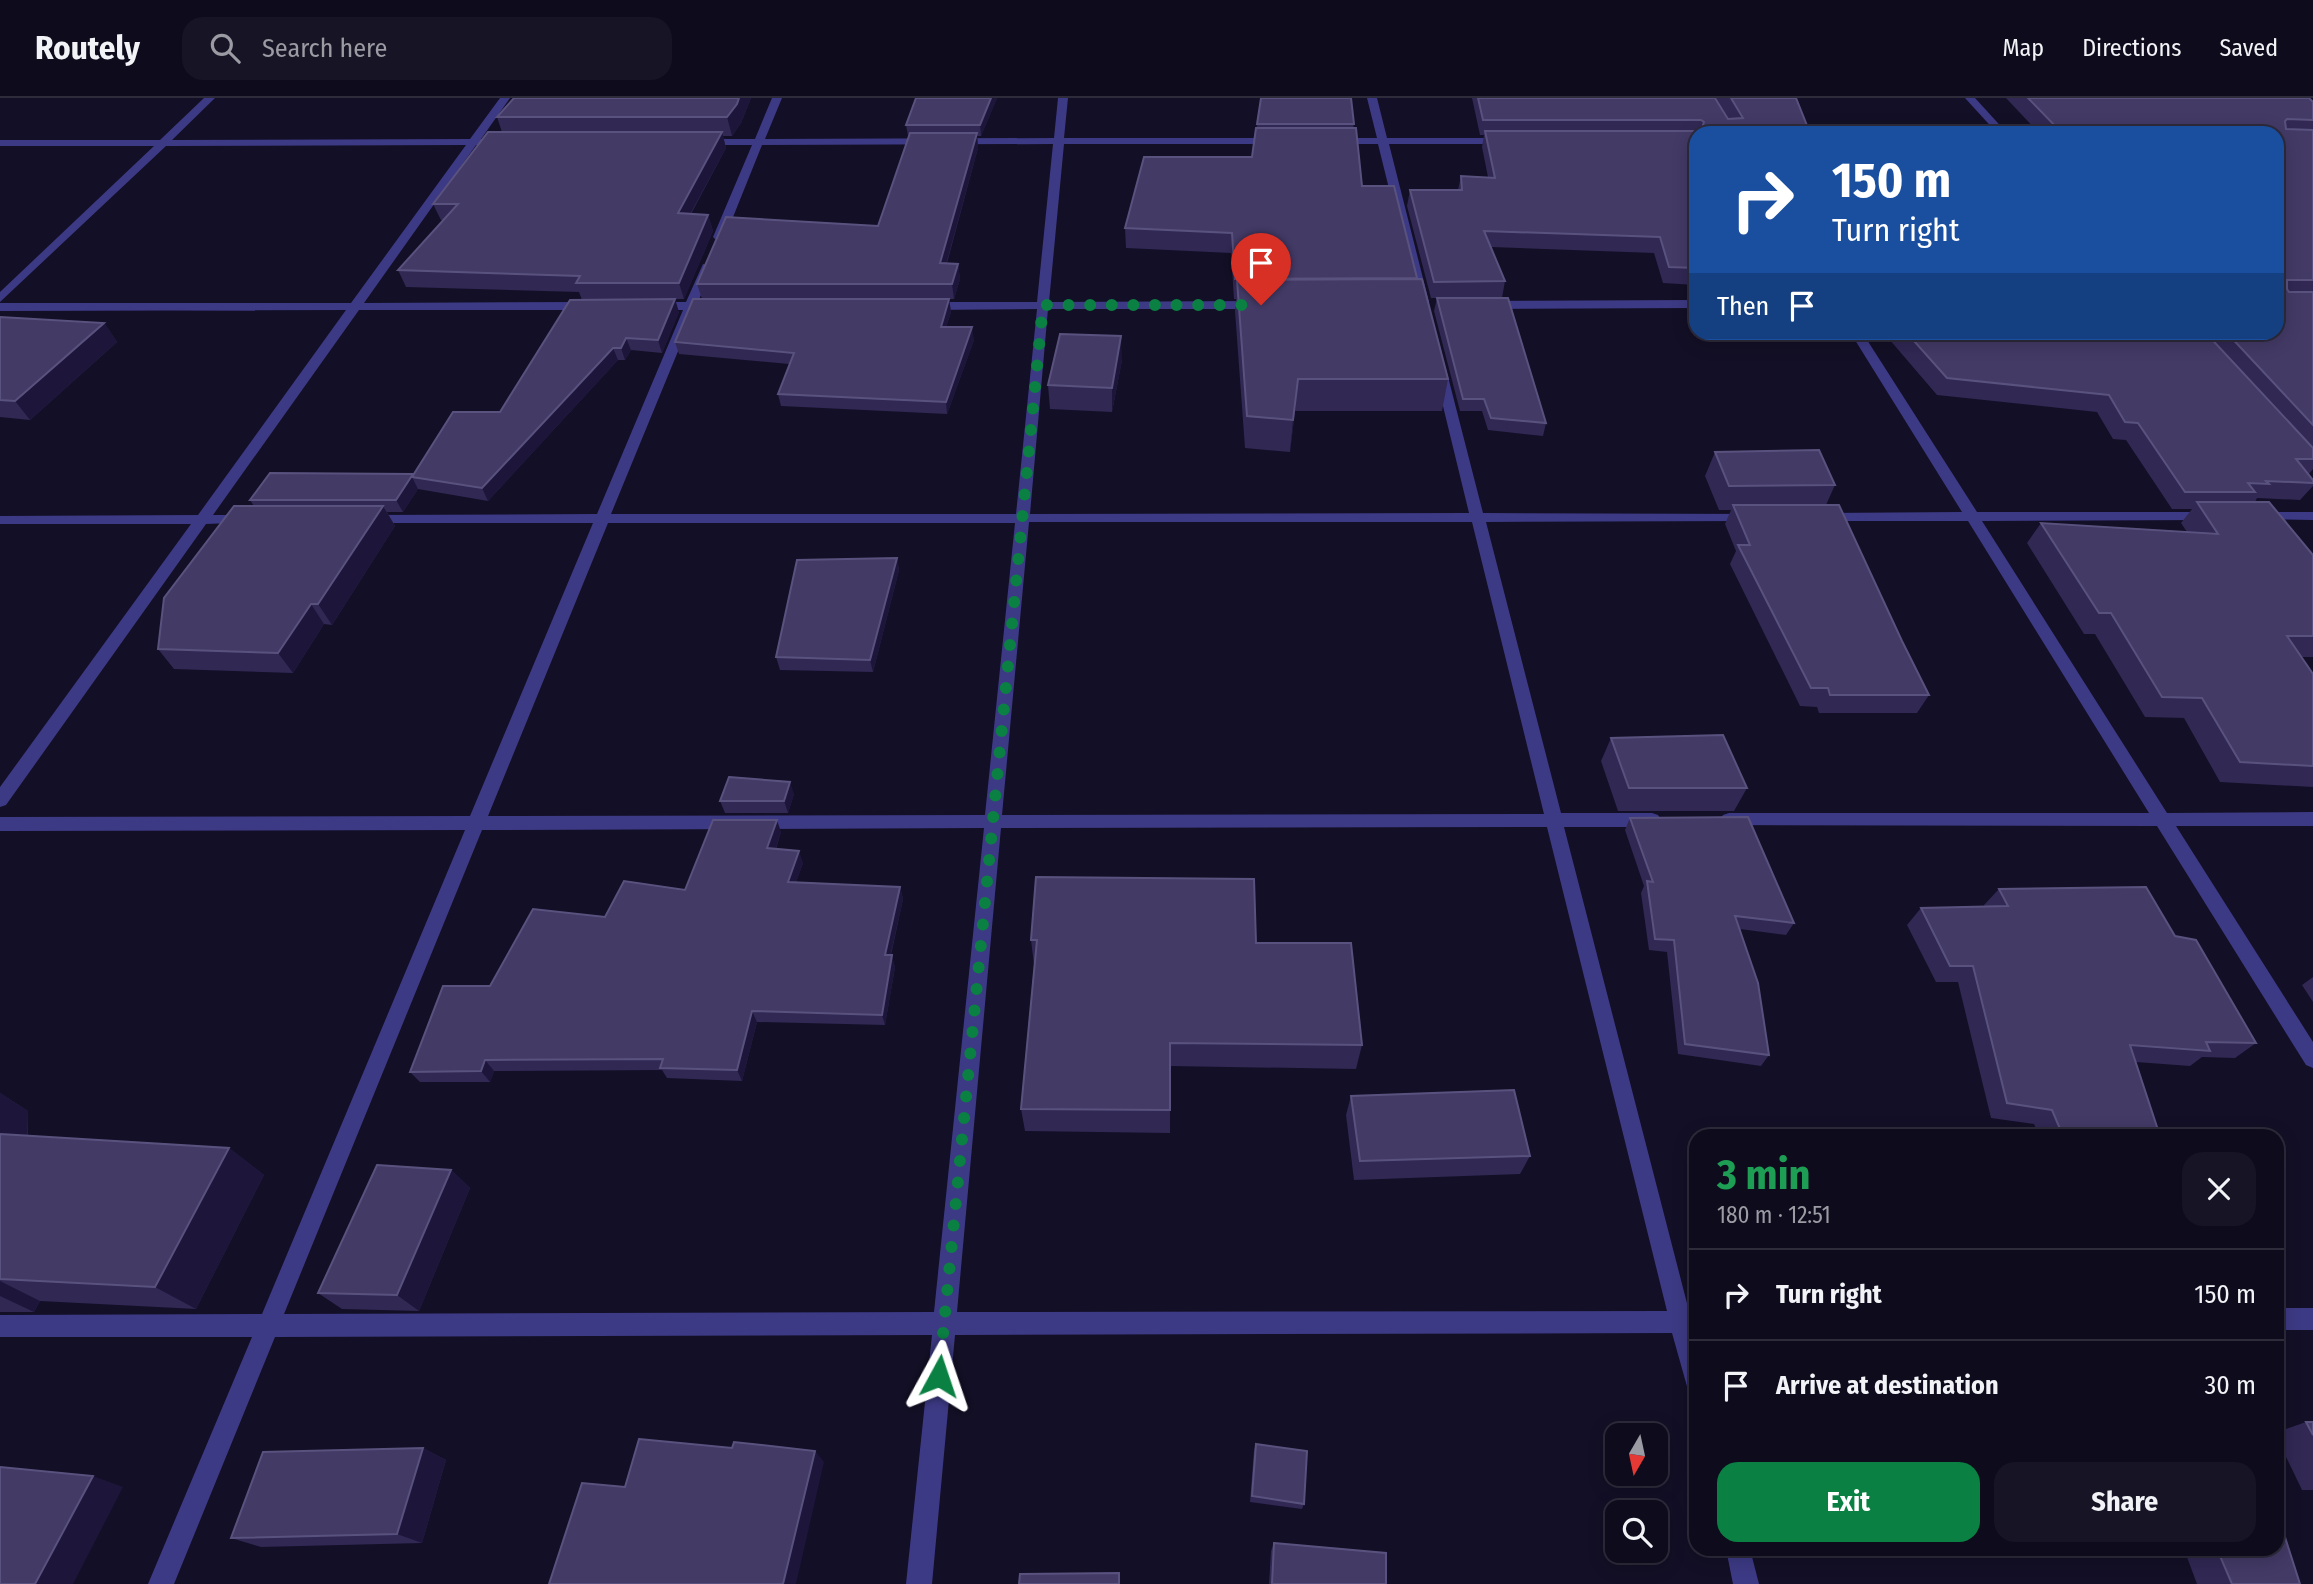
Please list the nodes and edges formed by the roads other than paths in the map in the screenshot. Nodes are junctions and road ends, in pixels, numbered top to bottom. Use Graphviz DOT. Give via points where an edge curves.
graph roads {
  1 [pos="210,98"];
  2 [pos="505,98"];
  3 [pos="777,98"];
  4 [pos="1063,98"];
  5 [pos="1372,98"];
  6 [pos="1970,98"];
  7 [pos="1996,126"];
  8 [pos="1288,141"];
  9 [pos="1329,141"];
  10 [pos="1383,141"];
  11 [pos="1519,141"];
  12 [pos="473,142"];
  13 [pos="514,142"];
  14 [pos="691,142"];
  15 [pos="759,142"];
  16 [pos="1059,142"];
  17 [pos="0,143"];
  18 [pos="163,143"];
  19 [pos="0,298"];
  20 [pos="1689,304"];
  21 [pos="1043,305"];
  22 [pos="1274,305"];
  23 [pos="1478,305"];
  24 [pos="355,306"];
  25 [pos="607,306"];
  26 [pos="635,306"];
  27 [pos="691,306"];
  28 [pos="731,306"];
  29 [pos="907,306"];
  30 [pos="0,307"];
  31 [pos="1425,308"];
  32 [pos="1861,340"];
  33 [pos="1437,358"];
  34 [pos="2217,516"];
  35 [pos="2245,516"];
  36 [pos="2313,516"];
  37 [pos="1478,517"];
  38 [pos="1766,517"];
  39 [pos="1807,517"];
  40 [pos="1972,517"];
  41 [pos="1022,518"];
  42 [pos="202,519"];
  43 [pos="257,519"];
  44 [pos="354,519"];
  45 [pos="603,519"];
  46 [pos="0,520"];
  47 [pos="0,800"];
  48 [pos="2162,819"];
  49 [pos="2313,819"];
  50 [pos="1665,820"];
  51 [pos="1707,820"];
  52 [pos="992,821"];
  53 [pos="1555,821"];
  54 [pos="477,823"];
  55 [pos="0,824"];
  56 [pos="2313,1059"];
  57 [pos="2284,1319"];
  58 [pos="2313,1319"];
  59 [pos="1688,1322"];
  60 [pos="944,1323"];
  61 [pos="268,1325"];
  62 [pos="0,1326"];
  63 [pos="1740,1556"];
  64 [pos="161,1584"];
  65 [pos="919,1584"];
  66 [pos="1746,1584"];
  1 -- 18 [label="street"];
  2 -- 12 [label="street"];
  3 -- 15 [label="street"];
  4 -- 16 [label="street"];
  5 -- 10 [label="street"];
  6 -- 7 [label="street"];
  8 -- 16 [label="street"];
  9 -- 10 [label="street"];
  10 -- 11 [label="street"];
  10 -- 31 [label="street"];
  12 -- 13 [label="street"];
  12 -- 18 [label="street"];
  12 -- 24 [label="street"];
  14 -- 15 [label="street"];
  15 -- 16 [label="street"];
  15 -- 27 [label="street"];
  16 -- 21 [label="street"];
  17 -- 18 [label="street"];
  18 -- 19 [label="street"];
  20 -- 23 [label="street"];
  21 -- 22 [label="street"];
  21 -- 29 [label="street"];
  21 -- 41 [label="street"];
  24 -- 25 [label="street"];
  24 -- 30 [label="street"];
  24 -- 42 [label="street"];
  26 -- 27 [label="street"];
  27 -- 28 [label="street"];
  27 -- 45 [label="street"];
  32 -- 40 [label="street"];
  33 -- 37 [label="street"];
  34 -- 40 [label="street"];
  35 -- 36 [label="street"];
  37 -- 38 [label="street"];
  37 -- 41 [label="street"];
  37 -- 53 [label="street"];
  39 -- 40 [label="street"];
  40 -- 48 [label="street"];
  41 -- 45 [label="street"];
  41 -- 52 [label="street"];
  42 -- 43 [label="street"];
  42 -- 46 [label="street"];
  42 -- 47 [label="street"];
  44 -- 45 [label="street"];
  45 -- 54 [label="street"];
  48 -- 49 [label="street"];
  48 -- 51 [label="street"];
  48 -- 56 [label="street"];
  50 -- 53 [label="street"];
  52 -- 53 [label="street"];
  52 -- 54 [label="street"];
  52 -- 60 [label="street"];
  53 -- 59 [label="street"];
  54 -- 55 [label="street"];
  54 -- 61 [label="street"];
  57 -- 58 [label="street"];
  59 -- 60 [label="street"];
  60 -- 61 [label="street"];
  60 -- 65 [label="street"];
  61 -- 62 [label="street"];
  61 -- 64 [label="street"];
  63 -- 66 [label="street"];
}
